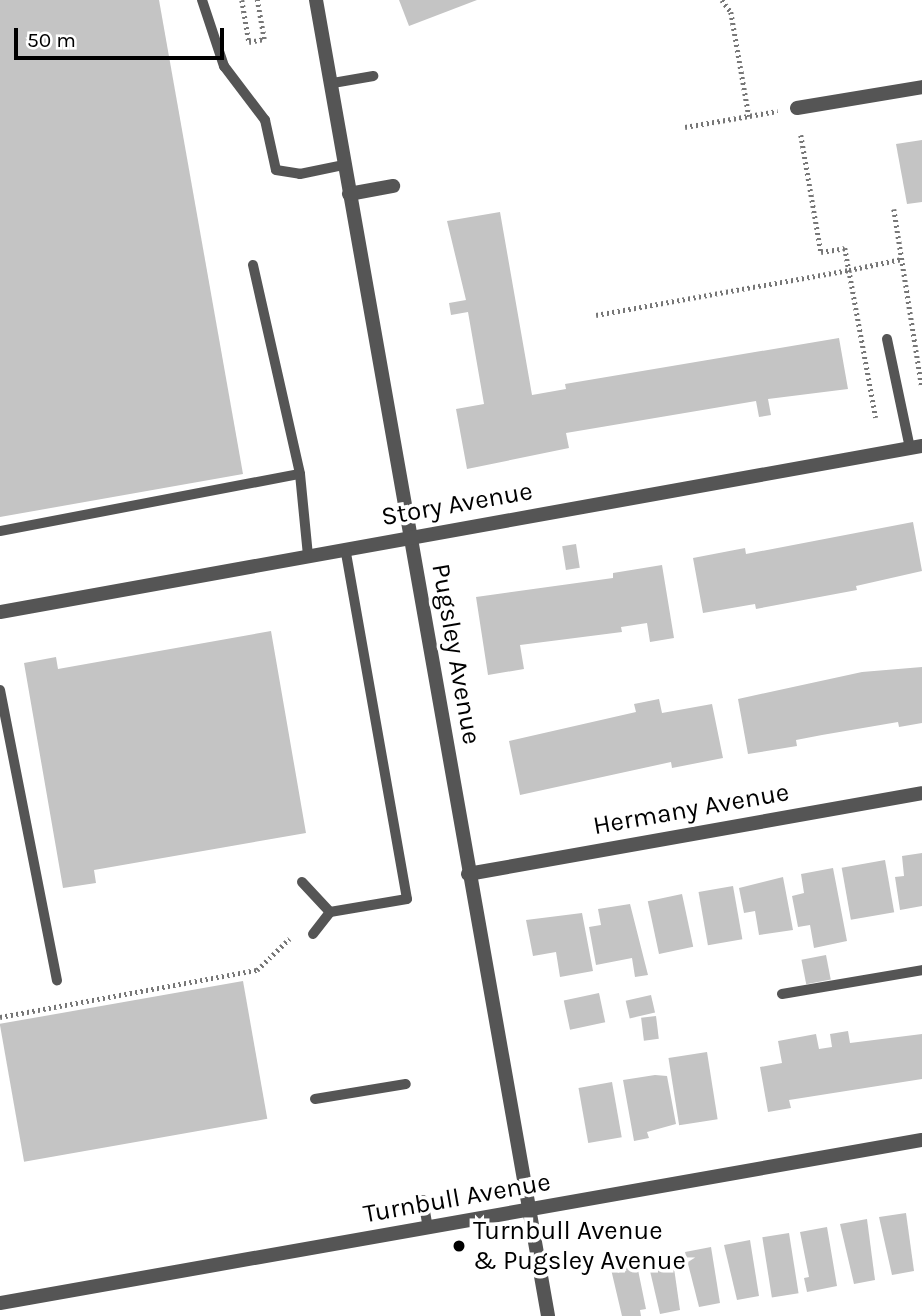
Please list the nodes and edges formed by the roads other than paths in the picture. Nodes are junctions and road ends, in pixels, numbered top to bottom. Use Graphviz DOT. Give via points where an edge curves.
graph roads {
  1 [pos="202,0"];
  2 [pos="316,0"];
  3 [pos="373,76"];
  4 [pos="332,83"];
  5 [pos="922,87"];
  6 [pos="797,108"];
  7 [pos="344,165"];
  8 [pos="393,186"];
  9 [pos="349,194"];
  10 [pos="253,265"];
  11 [pos="887,339"];
  12 [pos="916,447"];
  13 [pos="299,474"];
  14 [pos="0,531"];
  15 [pos="411,537"];
  16 [pos="345,549"];
  17 [pos="308,555"];
  18 [pos="0,612"];
  19 [pos="0,690"];
  20 [pos="922,793"];
  21 [pos="468,874"];
  22 [pos="302,882"];
  23 [pos="330,912"];
  24 [pos="313,934"];
  25 [pos="922,970"];
  26 [pos="57,980"];
  27 [pos="782,994"];
  28 [pos="406,1084"];
  29 [pos="316,1098"];
  30 [pos="922,1140"];
  31 [pos="424,1200"];
  32 [pos="530,1210"];
  33 [pos="428,1228"];
  34 [pos="0,1303"];
  35 [pos="548,1316"];
  1 -- 7 [label="lane" via="224,66 265,120 276,170 299,174"];
  2 -- 4 [label="street, Pugsley Avenue"];
  3 -- 4 [label="lane"];
  4 -- 7 [label="street, Pugsley Avenue"];
  5 -- 6 [label="street"];
  7 -- 9 [label="street, Pugsley Avenue"];
  8 -- 9 [label="street"];
  9 -- 15 [label="street, Pugsley Avenue"];
  10 -- 13 [label="lane"];
  11 -- 12 [label="lane"];
  12 -- 15 [label="street, Story Avenue"];
  13 -- 14 [label="lane"];
  13 -- 17 [label="lane"];
  15 -- 16 [label="street, Story Avenue"];
  15 -- 21 [label="street, Pugsley Avenue"];
  16 -- 17 [label="street, Story Avenue"];
  16 -- 23 [label="lane" via="407,899"];
  17 -- 18 [label="street, Story Avenue"];
  19 -- 26 [label="lane"];
  20 -- 21 [label="street, Hermany Avenue"];
  21 -- 32 [label="street, Pugsley Avenue"];
  22 -- 23 [label="lane"];
  23 -- 24 [label="lane"];
  25 -- 27 [label="lane"];
  28 -- 29 [label="lane"];
  30 -- 32 [label="street, Turnbull Avenue"];
  31 -- 33 [label="lane"];
  32 -- 33 [label="street, Turnbull Avenue"];
  32 -- 35 [label="street, Pugsley Avenue"];
  33 -- 34 [label="street, Turnbull Avenue"];
}
